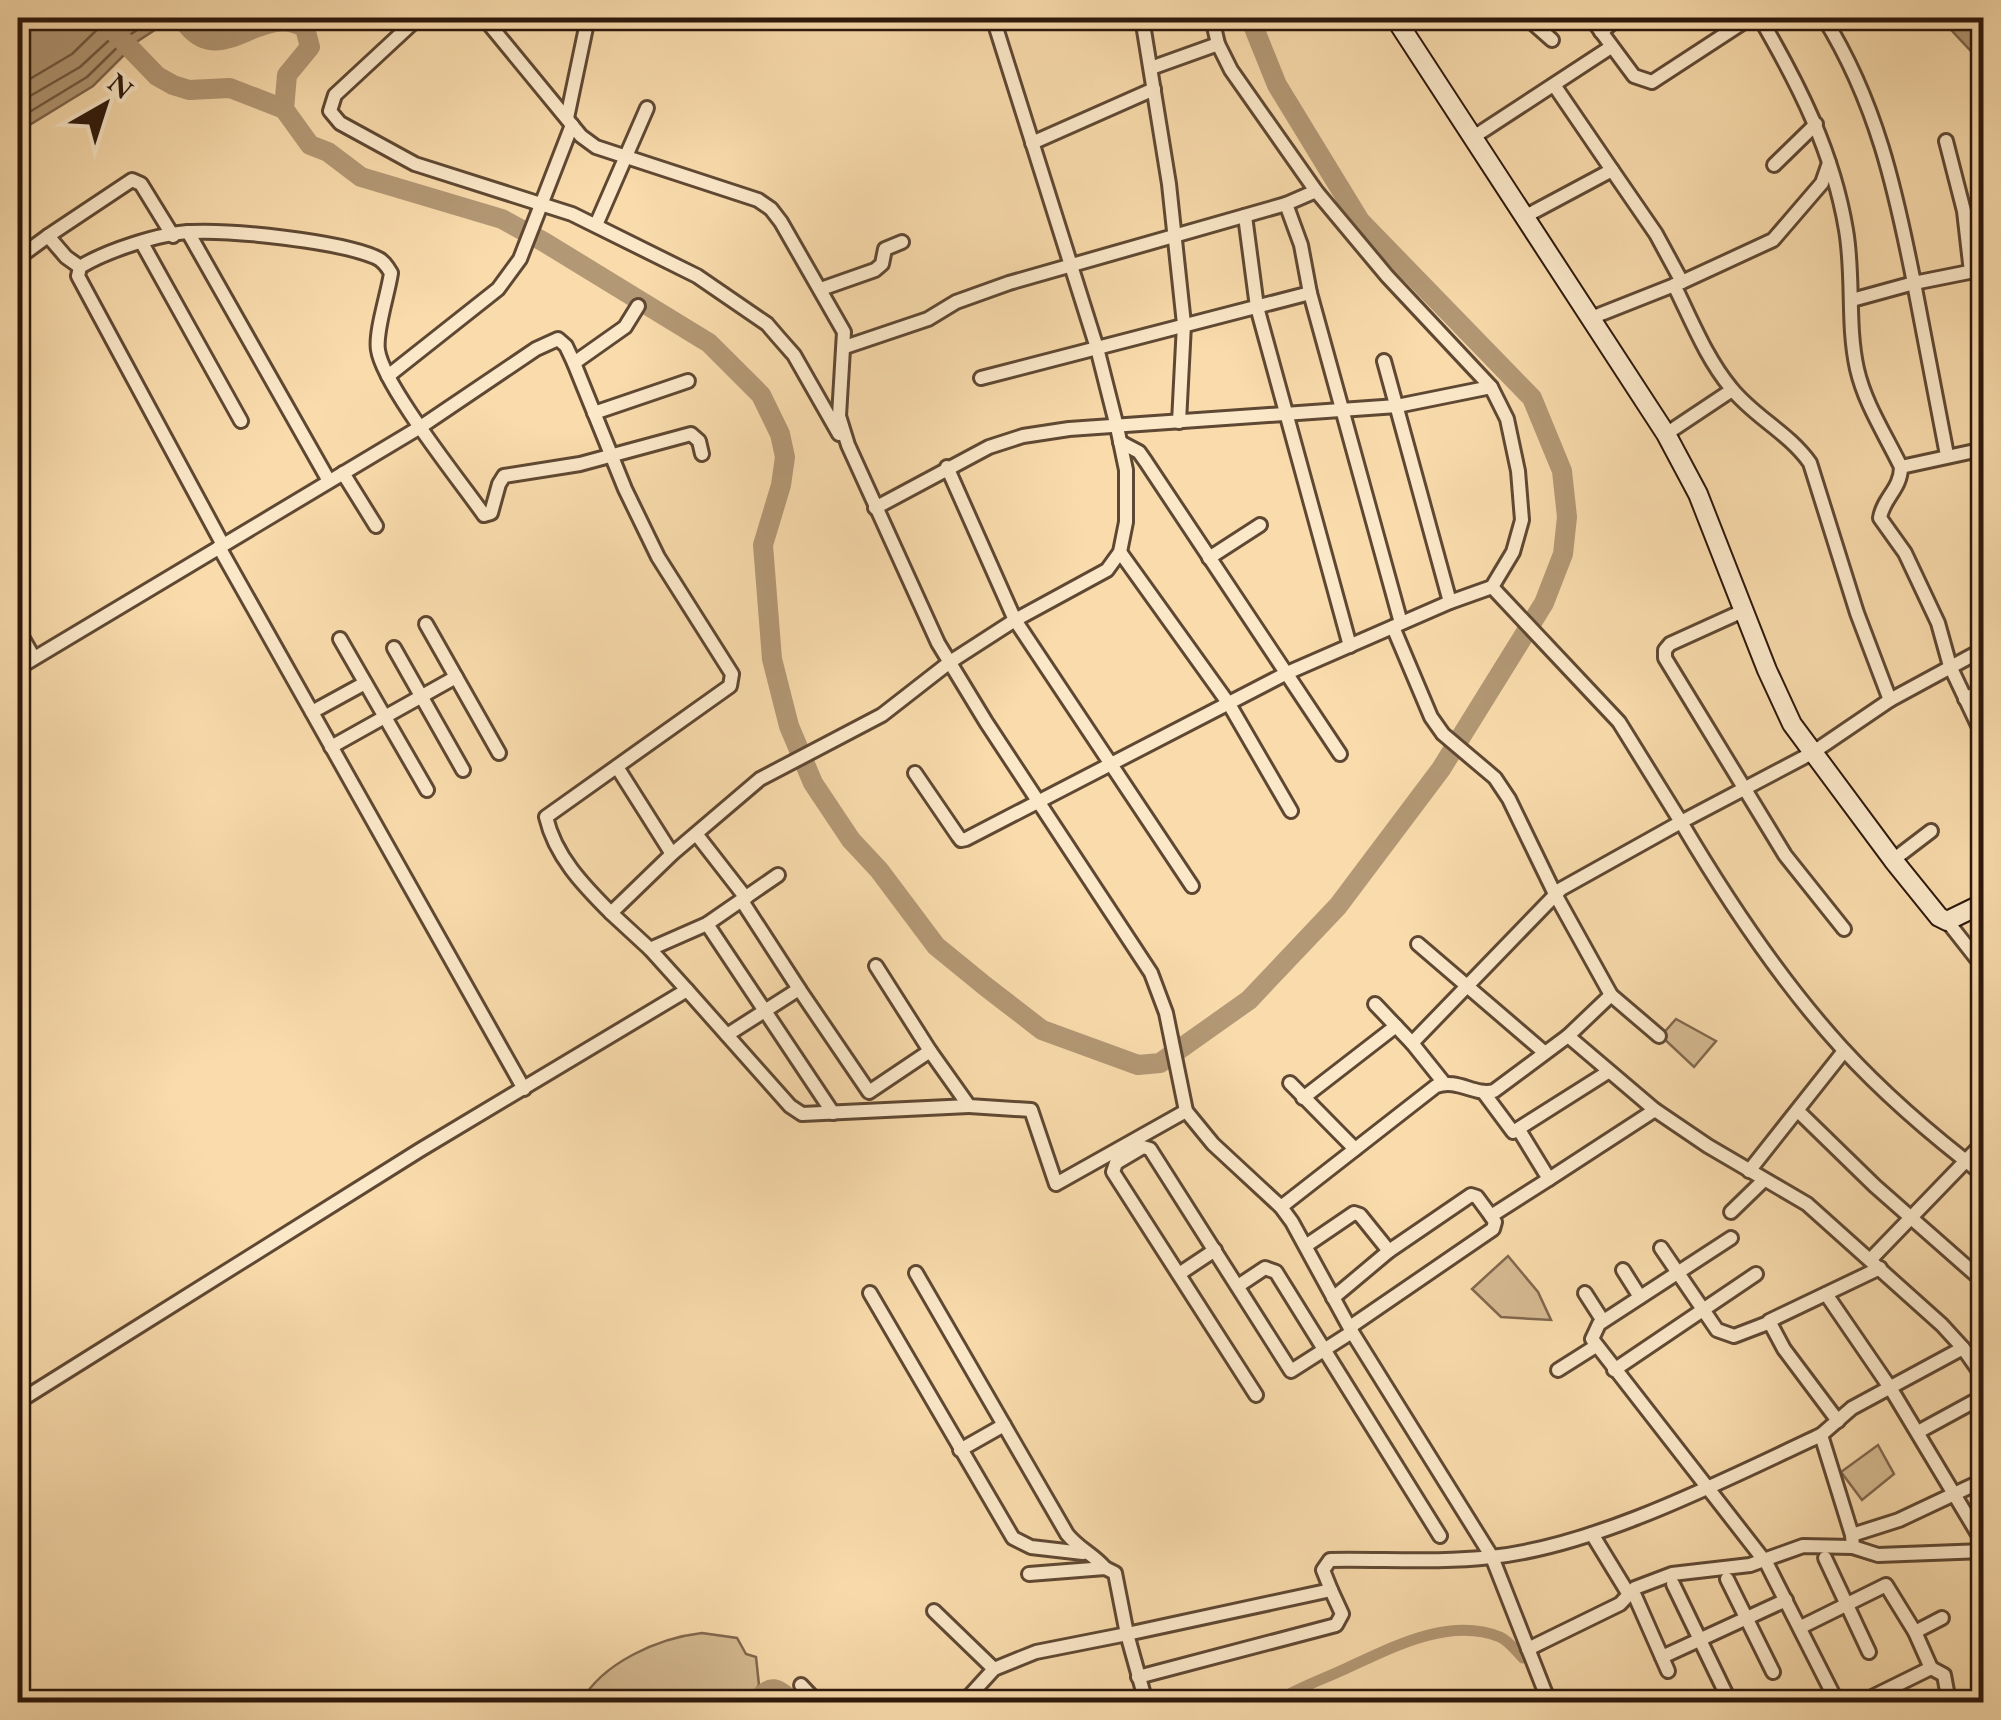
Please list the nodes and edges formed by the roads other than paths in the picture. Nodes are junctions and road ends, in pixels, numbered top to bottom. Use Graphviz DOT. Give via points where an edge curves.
graph roads {
  1 [pos="418,18"];
  2 [pos="484,18"];
  3 [pos="588,18"];
  4 [pos="993,18"];
  5 [pos="1142,18"];
  6 [pos="1212,18"];
  7 [pos="1394,18"];
  8 [pos="1526,18"];
  9 [pos="1591,18"];
  10 [pos="1618,18"];
  11 [pos="1750,18"];
  12 [pos="1760,18"];
  13 [pos="1824,18"];
  14 [pos="1602,32"];
  15 [pos="1552,40"];
  16 [pos="1218,44"];
  17 [pos="1612,47"];
  18 [pos="1150,68"];
  19 [pos="1554,85"];
  20 [pos="1154,89"];
  21 [pos="647,108"];
  22 [pos="570,122"];
  23 [pos="1816,124"];
  24 [pos="1472,138"];
  25 [pos="1946,141"];
  26 [pos="1032,143"];
  27 [pos="624,158"];
  28 [pos="1830,160"];
  29 [pos="1774,165"];
  30 [pos="1612,170"];
  31 [pos="1316,191"];
  32 [pos="542,202"];
  33 [pos="1286,204"];
  34 [pos="1245,216"];
  35 [pos="1524,218"];
  36 [pos="596,225"];
  37 [pos="188,232"];
  38 [pos="48,236"];
  39 [pos="173,236"];
  40 [pos="1173,236"];
  41 [pos="902,242"];
  42 [pos="142,243"];
  43 [pos="18,258"];
  44 [pos="1068,264"];
  45 [pos="80,267"];
  46 [pos="1977,270"];
  47 [pos="1914,283"];
  48 [pos="1678,284"];
  49 [pos="820,288"];
  50 [pos="1310,292"];
  51 [pos="1852,300"];
  52 [pos="638,306"];
  53 [pos="1256,306"];
  54 [pos="1591,318"];
  55 [pos="1184,324"];
  56 [pos="845,347"];
  57 [pos="1097,348"];
  58 [pos="1384,361"];
  59 [pos="574,363"];
  60 [pos="388,376"];
  61 [pos="981,378"];
  62 [pos="688,380"];
  63 [pos="1490,387"];
  64 [pos="1732,390"];
  65 [pos="1398,406"];
  66 [pos="1344,410"];
  67 [pos="594,413"];
  68 [pos="1286,414"];
  69 [pos="241,421"];
  70 [pos="1179,422"];
  71 [pos="422,426"];
  72 [pos="1117,427"];
  73 [pos="1666,434"];
  74 [pos="1120,442"];
  75 [pos="848,445"];
  76 [pos="1984,449"];
  77 [pos="702,454"];
  78 [pos="611,455"];
  79 [pos="1948,456"];
  80 [pos="1901,466"];
  81 [pos="948,467"];
  82 [pos="343,474"];
  83 [pos="328,481"];
  84 [pos="875,508"];
  85 [pos="1260,525"];
  86 [pos="376,526"];
  87 [pos="221,546"];
  88 [pos="1120,552"];
  89 [pos="1209,558"];
  90 [pos="1492,587"];
  91 [pos="1450,602"];
  92 [pos="1745,610"];
  93 [pos="1015,620"];
  94 [pos="426,624"];
  95 [pos="1397,625"];
  96 [pos="18,630"];
  97 [pos="340,640"];
  98 [pos="1350,646"];
  99 [pos="394,648"];
  100 [pos="1984,649"];
  101 [pos="34,658"];
  102 [pos="950,662"];
  103 [pos="1950,666"];
  104 [pos="18,668"];
  105 [pos="1288,673"];
  106 [pos="456,677"];
  107 [pos="364,683"];
  108 [pos="1984,689"];
  109 [pos="421,696"];
  110 [pos="1965,698"];
  111 [pos="1890,700"];
  112 [pos="1228,704"];
  113 [pos="312,712"];
  114 [pos="384,717"];
  115 [pos="1984,738"];
  116 [pos="331,746"];
  117 [pos="1812,752"];
  118 [pos="499,753"];
  119 [pos="1340,754"];
  120 [pos="1110,766"];
  121 [pos="616,768"];
  122 [pos="463,770"];
  123 [pos="916,774"];
  124 [pos="1744,789"];
  125 [pos="427,790"];
  126 [pos="1037,802"];
  127 [pos="1292,811"];
  128 [pos="1681,822"];
  129 [pos="1931,831"];
  130 [pos="697,835"];
  131 [pos="672,854"];
  132 [pos="1892,860"];
  133 [pos="778,875"];
  134 [pos="1192,886"];
  135 [pos="1555,894"];
  136 [pos="744,899"];
  137 [pos="1984,904"];
  138 [pos="610,913"];
  139 [pos="1947,921"];
  140 [pos="708,924"];
  141 [pos="1844,929"];
  142 [pos="1418,944"];
  143 [pos="650,950"];
  144 [pos="876,966"];
  145 [pos="1984,968"];
  146 [pos="1468,988"];
  147 [pos="798,989"];
  148 [pos="687,990"];
  149 [pos="1611,995"];
  150 [pos="1375,1004"];
  151 [pos="765,1011"];
  152 [pos="1396,1026"];
  153 [pos="727,1036"];
  154 [pos="1568,1036"];
  155 [pos="1659,1036"];
  156 [pos="1412,1043"];
  157 [pos="930,1050"];
  158 [pos="1844,1051"];
  159 [pos="1544,1052"];
  160 [pos="1608,1072"];
  161 [pos="1290,1083"];
  162 [pos="1444,1083"];
  163 [pos="524,1088"];
  164 [pos="869,1092"];
  165 [pos="1484,1094"];
  166 [pos="1303,1098"];
  167 [pos="968,1106"];
  168 [pos="1655,1110"];
  169 [pos="878,1111"];
  170 [pos="1186,1111"];
  171 [pos="1798,1111"];
  172 [pos="832,1113"];
  173 [pos="1519,1130"];
  174 [pos="1984,1142"];
  175 [pos="1355,1149"];
  176 [pos="1964,1159"];
  177 [pos="1749,1172"];
  178 [pos="1984,1176"];
  179 [pos="1549,1179"];
  180 [pos="1764,1180"];
  181 [pos="1282,1207"];
  182 [pos="1731,1212"];
  183 [pos="1491,1216"];
  184 [pos="1910,1216"];
  185 [pos="1732,1238"];
  186 [pos="1307,1246"];
  187 [pos="1662,1248"];
  188 [pos="1216,1250"];
  189 [pos="1388,1251"];
  190 [pos="1875,1264"];
  191 [pos="1623,1270"];
  192 [pos="916,1273"];
  193 [pos="1678,1273"];
  194 [pos="1179,1274"];
  195 [pos="1756,1274"];
  196 [pos="1984,1282"];
  197 [pos="1238,1286"];
  198 [pos="870,1293"];
  199 [pos="1585,1293"];
  200 [pos="1826,1294"];
  201 [pos="1640,1297"];
  202 [pos="1333,1298"];
  203 [pos="1703,1310"];
  204 [pos="1603,1321"];
  205 [pos="1768,1324"];
  206 [pos="1351,1329"];
  207 [pos="1596,1346"];
  208 [pos="1964,1348"];
  209 [pos="1322,1350"];
  210 [pos="1558,1370"];
  211 [pos="1614,1370"];
  212 [pos="1984,1378"];
  213 [pos="1892,1389"];
  214 [pos="1256,1395"];
  215 [pos="1984,1396"];
  216 [pos="18,1402"];
  217 [pos="1838,1421"];
  218 [pos="1004,1425"];
  219 [pos="1918,1432"];
  220 [pos="1821,1434"];
  221 [pos="960,1450"];
  222 [pos="1984,1480"];
  223 [pos="1707,1486"];
  224 [pos="1956,1494"];
  225 [pos="1592,1534"];
  226 [pos="1440,1536"];
  227 [pos="1853,1541"];
  228 [pos="1984,1547"];
  229 [pos="1083,1552"];
  230 [pos="1492,1557"];
  231 [pos="1824,1558"];
  232 [pos="1767,1565"];
  233 [pos="1105,1568"];
  234 [pos="1029,1574"];
  235 [pos="1727,1579"];
  236 [pos="1673,1584"];
  237 [pos="1330,1590"];
  238 [pos="1632,1594"];
  239 [pos="1786,1600"];
  240 [pos="1846,1604"];
  241 [pos="934,1611"];
  242 [pos="1942,1618"];
  243 [pos="1748,1619"];
  244 [pos="1801,1627"];
  245 [pos="1915,1632"];
  246 [pos="1127,1634"];
  247 [pos="1699,1639"];
  248 [pos="1528,1649"];
  249 [pos="1869,1652"];
  250 [pos="1662,1657"];
  251 [pos="1932,1668"];
  252 [pos="994,1669"];
  253 [pos="1668,1671"];
  254 [pos="1773,1672"];
  255 [pos="1138,1677"];
  256 [pos="802,1685"];
  257 [pos="817,1702"];
  258 [pos="964,1702"];
  259 [pos="1146,1702"];
  260 [pos="1549,1702"];
  261 [pos="1730,1702"];
  262 [pos="1837,1702"];
  263 [pos="1862,1702"];
  264 [pos="1949,1702"];
  1 -- 32 [label="street" via="335,95 330,111 415,164"];
  2 -- 22 [label="street"];
  3 -- 22 [label="street"];
  4 -- 26 [label="street"];
  5 -- 18 [label="street"];
  6 -- 16 [label="street"];
  7 -- 24 [label="street"];
  8 -- 15 [label="street"];
  9 -- 14 [label="street"];
  10 -- 14 [label="street"];
  11 -- 17 [label="street" via="1652,82 1634,76"];
  12 -- 23 [label="street"];
  13 -- 47 [label="street" via="1866,98 1893,178"];
  14 -- 17 [label="street"];
  16 -- 18 [label="street"];
  16 -- 31 [label="street"];
  17 -- 19 [label="street"];
  18 -- 20 [label="street"];
  19 -- 24 [label="street"];
  19 -- 30 [label="street"];
  20 -- 26 [label="street"];
  20 -- 40 [label="street"];
  21 -- 27 [label="street"];
  22 -- 27 [label="street" via="596,147"];
  22 -- 32 [label="street"];
  23 -- 28 [label="street"];
  23 -- 29 [label="street"];
  24 -- 35 [label="street"];
  25 -- 46 [label="street"];
  26 -- 44 [label="street"];
  27 -- 36 [label="street"];
  27 -- 49 [label="street" via="758,200 781,222"];
  28 -- 48 [label="street" via="1822,183 1772,240"];
  28 -- 51 [label="street"];
  30 -- 35 [label="street"];
  30 -- 48 [label="street" via="1656,234"];
  31 -- 33 [label="street"];
  31 -- 63 [label="street"];
  32 -- 36 [label="street"];
  32 -- 60 [label="street" via="510,275"];
  33 -- 34 [label="street"];
  33 -- 50 [label="street"];
  34 -- 40 [label="street"];
  34 -- 53 [label="street"];
  35 -- 54 [label="street"];
  36 -- 75 [label="street" via="697,276 766,324 794,355"];
  37 -- 39 [label="street"];
  37 -- 60 [label="street" via="280,238 386,264 391,273 377,347"];
  37 -- 83 [label="street"];
  38 -- 39 [label="street" via="132,180 142,184"];
  38 -- 43 [label="street"];
  38 -- 45 [label="street"];
  39 -- 42 [label="street"];
  40 -- 44 [label="street"];
  40 -- 55 [label="street"];
  41 -- 49 [label="street" via="885,249 875,270"];
  42 -- 45 [label="street"];
  42 -- 69 [label="street"];
  44 -- 56 [label="street"];
  44 -- 57 [label="street"];
  45 -- 87 [label="street" via="78,276"];
  46 -- 47 [label="street"];
  47 -- 51 [label="street"];
  47 -- 79 [label="street"];
  48 -- 54 [label="street"];
  48 -- 64 [label="street" via="1710,358"];
  49 -- 56 [label="street"];
  50 -- 53 [label="street"];
  50 -- 66 [label="street"];
  51 -- 80 [label="street" via="1862,389"];
  52 -- 59 [label="street" via="625,327"];
  53 -- 55 [label="street"];
  53 -- 68 [label="street"];
  54 -- 73 [label="street"];
  55 -- 57 [label="street"];
  55 -- 70 [label="street"];
  56 -- 75 [label="street" via="839,416"];
  57 -- 61 [label="street"];
  57 -- 72 [label="street"];
  58 -- 65 [label="street"];
  59 -- 67 [label="street"];
  59 -- 71 [label="street" via="563,342 550,340"];
  60 -- 71 [label="street"];
  62 -- 67 [label="street"];
  63 -- 65 [label="street"];
  63 -- 90 [label="street" via="1507,419 1522,520 1514,552"];
  64 -- 73 [label="street"];
  64 -- 111 [label="street" via="1795,442 1810,463"];
  65 -- 66 [label="street"];
  65 -- 91 [label="street"];
  66 -- 68 [label="street"];
  66 -- 95 [label="street"];
  67 -- 78 [label="street"];
  68 -- 70 [label="street"];
  68 -- 98 [label="street"];
  70 -- 72 [label="street"];
  71 -- 78 [label="street" via="484,515 491,513 504,476"];
  71 -- 82 [label="street"];
  72 -- 74 [label="street"];
  72 -- 81 [label="street" via="1023,436"];
  73 -- 92 [label="street"];
  74 -- 88 [label="street" via="1126,470"];
  74 -- 89 [label="street" via="1139,452"];
  75 -- 84 [label="street"];
  76 -- 79 [label="street"];
  77 -- 78 [label="street" via="691,434"];
  78 -- 121 [label="street" via="658,557 732,674 693,714"];
  79 -- 80 [label="street"];
  80 -- 103 [label="street" via="1901,480 1880,518 1930,605"];
  81 -- 84 [label="street"];
  81 -- 93 [label="street"];
  82 -- 83 [label="street"];
  82 -- 86 [label="street"];
  83 -- 87 [label="street"];
  84 -- 102 [label="street"];
  85 -- 89 [label="street"];
  87 -- 101 [label="street"];
  87 -- 113 [label="street"];
  88 -- 93 [label="street" via="1107,570"];
  88 -- 112 [label="street"];
  89 -- 105 [label="street"];
  90 -- 91 [label="street"];
  90 -- 128 [label="street" via="1619,722"];
  91 -- 95 [label="street"];
  92 -- 117 [label="street" via="1792,724"];
  92 -- 124 [label="street" via="1665,650"];
  93 -- 102 [label="street"];
  93 -- 120 [label="street"];
  94 -- 106 [label="street"];
  95 -- 98 [label="street"];
  95 -- 135 [label="street" via="1430,717 1495,778"];
  96 -- 101 [label="street"];
  97 -- 107 [label="street"];
  98 -- 105 [label="street"];
  99 -- 109 [label="street"];
  100 -- 103 [label="street"];
  101 -- 104 [label="street"];
  102 -- 126 [label="street"];
  102 -- 130 [label="street" via="882,715 760,779"];
  103 -- 110 [label="street"];
  103 -- 111 [label="street"];
  105 -- 112 [label="street"];
  105 -- 119 [label="street"];
  106 -- 109 [label="street"];
  106 -- 118 [label="street"];
  107 -- 113 [label="street"];
  107 -- 114 [label="street"];
  108 -- 110 [label="street"];
  109 -- 114 [label="street"];
  109 -- 122 [label="street"];
  110 -- 115 [label="street"];
  111 -- 117 [label="street"];
  112 -- 120 [label="street"];
  112 -- 127 [label="street"];
  113 -- 116 [label="street"];
  114 -- 116 [label="street"];
  114 -- 125 [label="street"];
  116 -- 163 [label="street"];
  117 -- 124 [label="street"];
  117 -- 132 [label="street"];
  120 -- 126 [label="street"];
  120 -- 134 [label="street"];
  121 -- 131 [label="street"];
  121 -- 138 [label="street" via="546,816 578,880"];
  123 -- 126 [label="street" via="961,840"];
  124 -- 128 [label="street"];
  124 -- 141 [label="street"];
  126 -- 170 [label="street" via="1151,972"];
  128 -- 135 [label="street"];
  128 -- 158 [label="street"];
  129 -- 132 [label="street"];
  130 -- 131 [label="street"];
  130 -- 136 [label="street"];
  131 -- 138 [label="street"];
  132 -- 139 [label="street"];
  133 -- 136 [label="street"];
  135 -- 146 [label="street"];
  135 -- 149 [label="street"];
  136 -- 140 [label="street"];
  136 -- 147 [label="street"];
  137 -- 139 [label="street"];
  138 -- 143 [label="street"];
  139 -- 145 [label="street"];
  140 -- 143 [label="street"];
  140 -- 151 [label="street"];
  142 -- 146 [label="street"];
  143 -- 148 [label="street"];
  144 -- 157 [label="street"];
  146 -- 156 [label="street"];
  146 -- 159 [label="street"];
  147 -- 151 [label="street"];
  147 -- 164 [label="street"];
  148 -- 153 [label="street"];
  148 -- 163 [label="street"];
  149 -- 154 [label="street"];
  149 -- 155 [label="street"];
  150 -- 152 [label="street"];
  151 -- 153 [label="street"];
  151 -- 172 [label="street"];
  152 -- 156 [label="street"];
  152 -- 166 [label="street"];
  153 -- 172 [label="street" via="790,1106 802,1114"];
  154 -- 159 [label="street"];
  154 -- 160 [label="street"];
  156 -- 162 [label="street"];
  157 -- 164 [label="street"];
  157 -- 167 [label="street"];
  158 -- 171 [label="street"];
  158 -- 176 [label="street"];
  159 -- 165 [label="street"];
  160 -- 168 [label="street"];
  160 -- 173 [label="street"];
  161 -- 166 [label="street"];
  162 -- 165 [label="street"];
  162 -- 175 [label="street"];
  163 -- 216 [label="street"];
  164 -- 169 [label="street"];
  165 -- 173 [label="street" via="1509,1130"];
  166 -- 175 [label="street"];
  167 -- 169 [label="street"];
  167 -- 170 [label="street" via="1033,1111 1056,1184"];
  168 -- 177 [label="street"];
  168 -- 179 [label="street"];
  169 -- 172 [label="street"];
  170 -- 181 [label="street"];
  171 -- 177 [label="street"];
  171 -- 184 [label="street"];
  173 -- 179 [label="street"];
  174 -- 176 [label="street"];
  175 -- 181 [label="street"];
  176 -- 178 [label="street"];
  176 -- 184 [label="street"];
  177 -- 180 [label="street"];
  179 -- 183 [label="street"];
  180 -- 182 [label="street"];
  180 -- 190 [label="street" via="1807,1204"];
  181 -- 186 [label="street"];
  183 -- 189 [label="street" via="1471,1195"];
  183 -- 206 [label="street" via="1493,1229"];
  184 -- 190 [label="street"];
  184 -- 196 [label="street"];
  185 -- 193 [label="street"];
  186 -- 189 [label="street" via="1354,1213"];
  186 -- 202 [label="street"];
  187 -- 193 [label="street"];
  188 -- 194 [label="street"];
  188 -- 194 [label="street" via="1150,1149 1143,1146 1116,1162 1113,1172"];
  188 -- 197 [label="street"];
  189 -- 202 [label="street"];
  190 -- 200 [label="street"];
  190 -- 208 [label="street"];
  191 -- 201 [label="street"];
  192 -- 218 [label="street"];
  193 -- 201 [label="street"];
  193 -- 203 [label="street"];
  194 -- 214 [label="street"];
  195 -- 203 [label="street"];
  197 -- 209 [label="street" via="1271,1268"];
  197 -- 209 [label="street" via="1291,1371"];
  198 -- 221 [label="street"];
  199 -- 204 [label="street"];
  200 -- 205 [label="street"];
  200 -- 213 [label="street"];
  201 -- 204 [label="street"];
  202 -- 206 [label="street"];
  203 -- 205 [label="street" via="1724,1335"];
  203 -- 211 [label="street"];
  204 -- 207 [label="street" via="1593,1330"];
  205 -- 217 [label="street"];
  206 -- 209 [label="street"];
  206 -- 230 [label="street"];
  207 -- 210 [label="street"];
  207 -- 211 [label="street"];
  208 -- 212 [label="street"];
  208 -- 213 [label="street"];
  209 -- 226 [label="street"];
  211 -- 223 [label="street"];
  213 -- 217 [label="street"];
  213 -- 219 [label="street"];
  215 -- 219 [label="street"];
  217 -- 220 [label="street"];
  218 -- 221 [label="street"];
  218 -- 229 [label="street"];
  219 -- 224 [label="street"];
  220 -- 223 [label="street"];
  220 -- 227 [label="street"];
  221 -- 229 [label="street" via="1013,1538 1030,1547"];
  222 -- 224 [label="street"];
  223 -- 225 [label="street"];
  223 -- 232 [label="street"];
  224 -- 227 [label="street"];
  224 -- 228 [label="street"];
  225 -- 230 [label="street"];
  225 -- 238 [label="street"];
  227 -- 228 [label="street" via="1878,1555"];
  227 -- 232 [label="street" via="1803,1546"];
  229 -- 233 [label="street"];
  230 -- 237 [label="street" via="1330,1560 1324,1570"];
  230 -- 248 [label="street"];
  231 -- 240 [label="street"];
  232 -- 238 [label="street" via="1672,1574"];
  232 -- 239 [label="street"];
  233 -- 234 [label="street"];
  233 -- 246 [label="street" via="1118,1580"];
  235 -- 243 [label="street"];
  236 -- 247 [label="street"];
  237 -- 246 [label="street"];
  237 -- 255 [label="street" via="1342,1614 1336,1625"];
  238 -- 248 [label="street"];
  238 -- 250 [label="street"];
  239 -- 243 [label="street"];
  239 -- 244 [label="street"];
  240 -- 244 [label="street"];
  240 -- 245 [label="street" via="1886,1584"];
  240 -- 249 [label="street"];
  241 -- 252 [label="street"];
  242 -- 245 [label="street"];
  243 -- 247 [label="street"];
  243 -- 254 [label="street"];
  244 -- 262 [label="street"];
  245 -- 251 [label="street"];
  246 -- 252 [label="street" via="1036,1652"];
  246 -- 255 [label="street"];
  247 -- 250 [label="street"];
  247 -- 261 [label="street"];
  248 -- 260 [label="street"];
  250 -- 253 [label="street"];
  251 -- 263 [label="street"];
  251 -- 264 [label="street" via="1947,1682"];
  252 -- 258 [label="street"];
  255 -- 259 [label="street"];
  256 -- 257 [label="street"];
}
